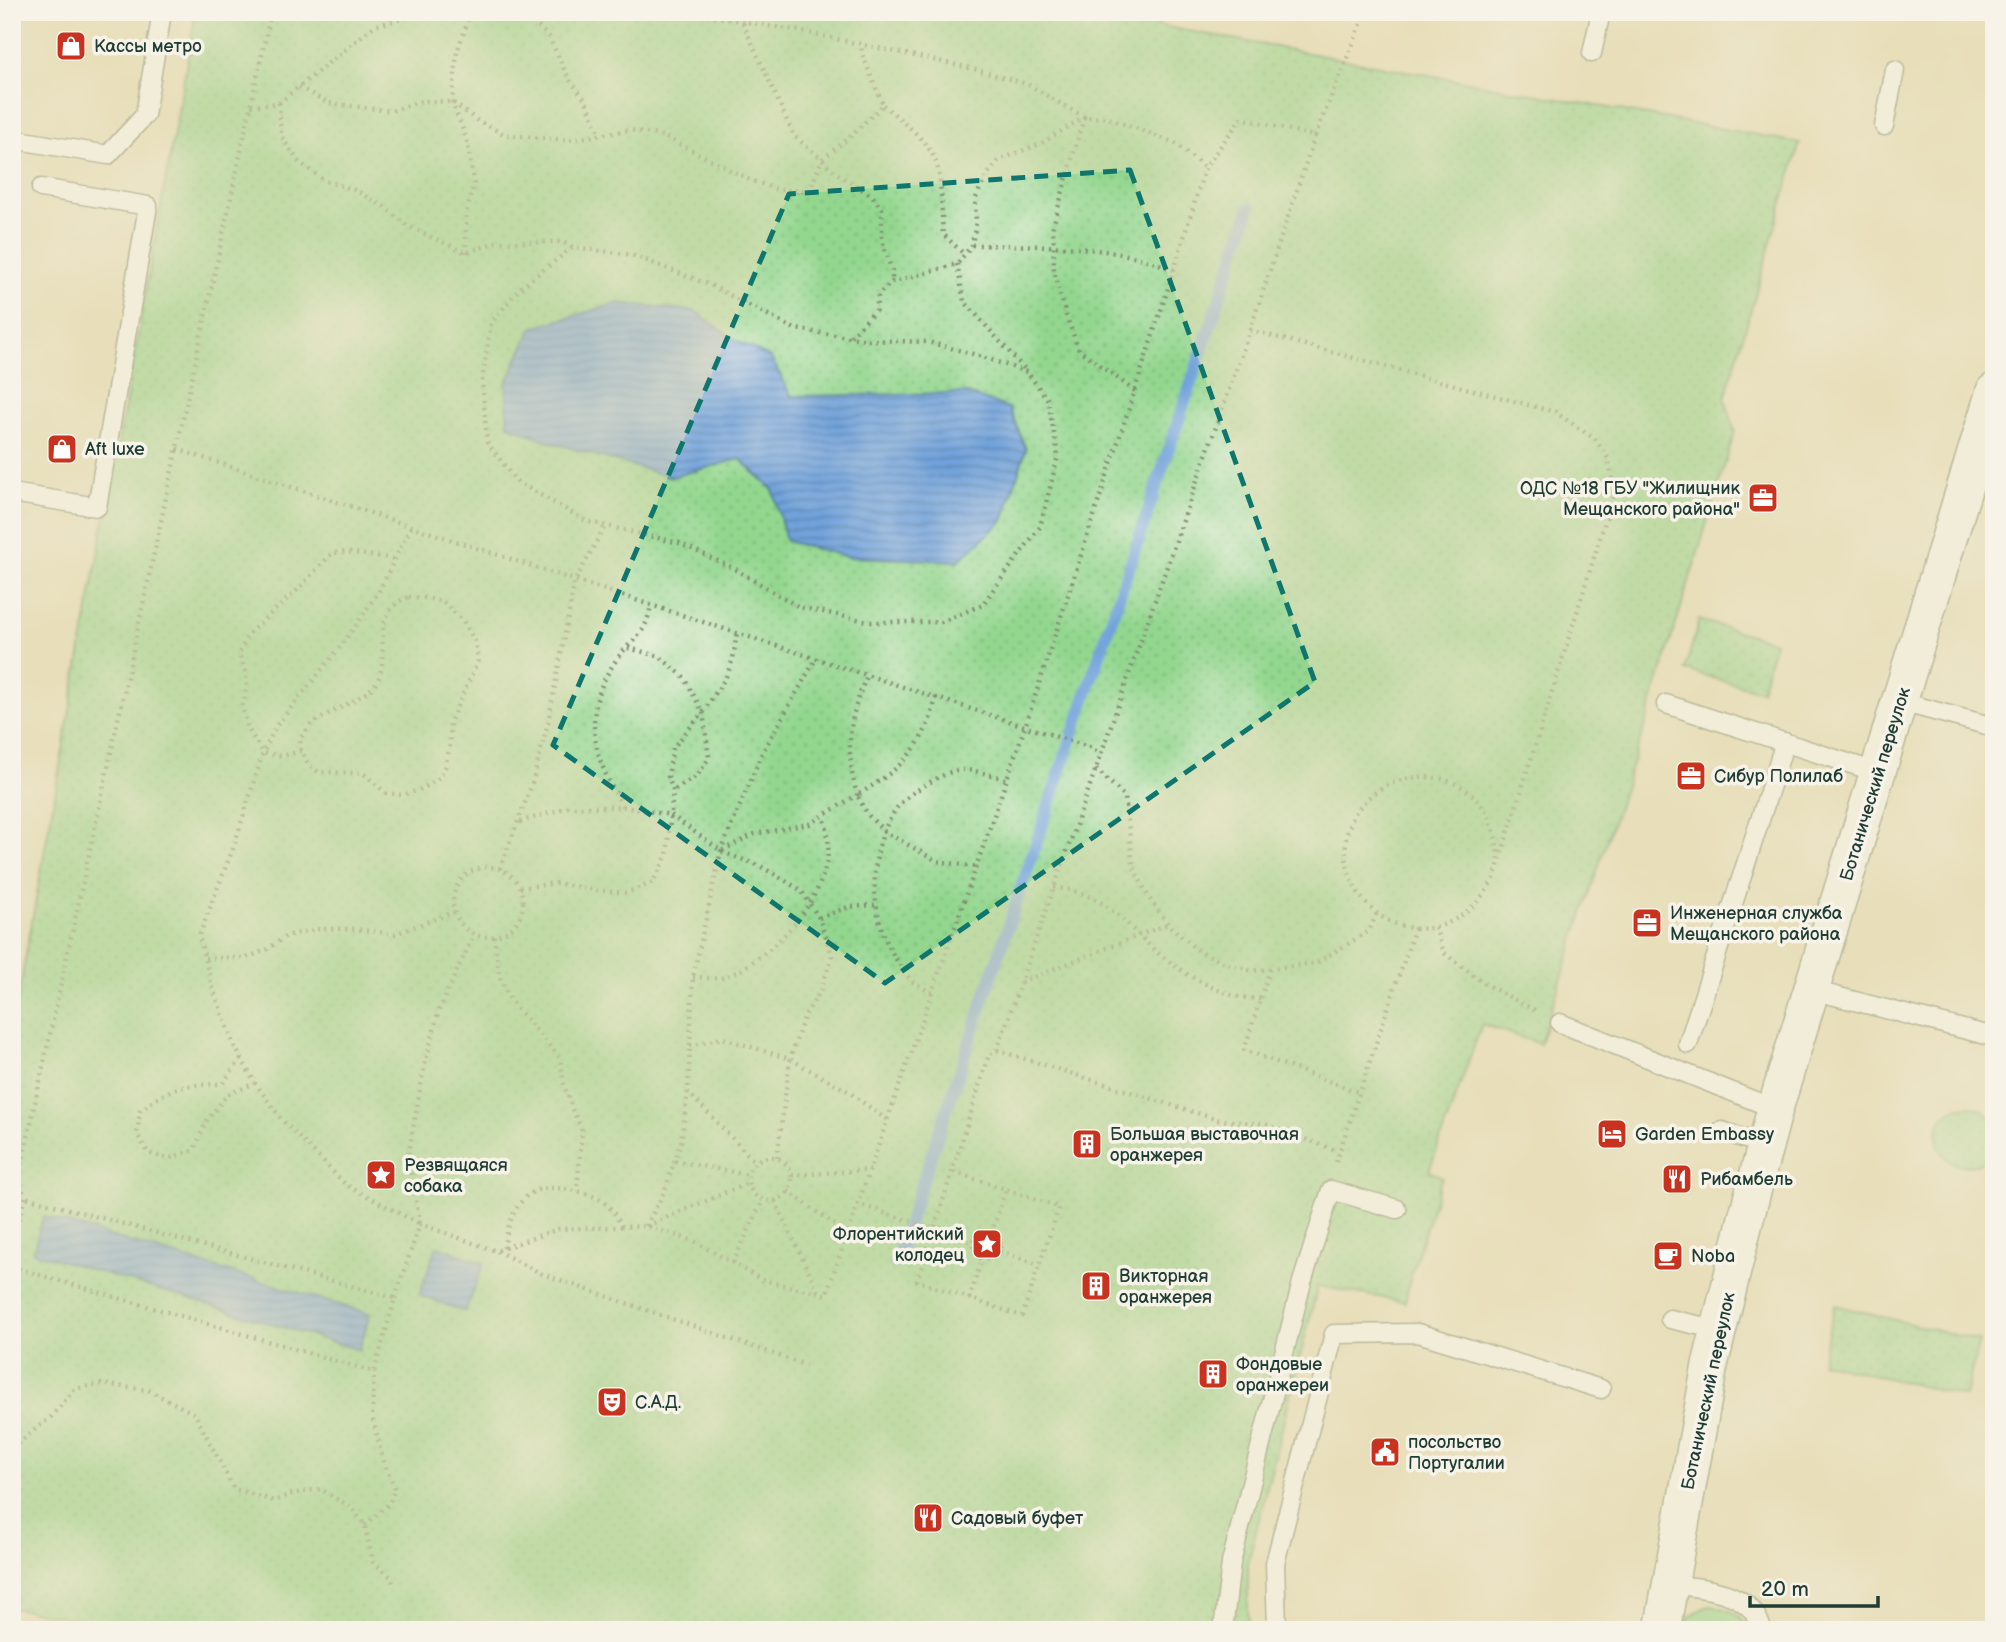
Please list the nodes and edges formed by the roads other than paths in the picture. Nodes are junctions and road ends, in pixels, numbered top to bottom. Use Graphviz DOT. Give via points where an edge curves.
graph roads {
  1 [pos="162,12"];
  2 [pos="1601,12"];
  3 [pos="1592,53"];
  4 [pos="1895,69"];
  5 [pos="1884,125"];
  6 [pos="12,139"];
  7 [pos="41,188"];
  8 [pos="1994,391"];
  9 [pos="12,493"];
  10 [pos="1901,702"];
  11 [pos="1665,704"];
  12 [pos="1994,727"];
  13 [pos="1785,742"];
  14 [pos="1879,773"];
  15 [pos="1812,990"];
  16 [pos="1560,1023"];
  17 [pos="1994,1037"];
  18 [pos="1688,1044"];
  19 [pos="1775,1110"];
  20 [pos="1722,1131"];
  21 [pos="1766,1146"];
  22 [pos="1397,1209"];
  23 [pos="1670,1319"];
  24 [pos="1719,1330"];
  25 [pos="1601,1389"];
  26 [pos="1670,1584"];
  27 [pos="1223,1630"];
  28 [pos="1276,1630"];
  29 [pos="1662,1630"];
  30 [pos="1762,1630"];
  1 -- 6 [label="lane" via="145,115 108,155"];
  2 -- 3 [label="lane"];
  4 -- 5 [label="lane"];
  7 -- 9 [label="lane" via="148,206 97,507"];
  8 -- 10 [label="street, Ботанический переулок"];
  10 -- 12 [label="lane"];
  10 -- 14 [label="street, Ботанический переулок"];
  11 -- 13 [label="lane"];
  13 -- 14 [label="lane"];
  13 -- 18 [label="lane"];
  14 -- 15 [label="street, Ботанический переулок"];
  15 -- 17 [label="lane"];
  15 -- 19 [label="street, Ботанический переулок"];
  16 -- 19 [label="lane"];
  19 -- 21 [label="street, Ботанический переулок"];
  20 -- 21 [label="lane"];
  21 -- 24 [label="street, Ботанический переулок"];
  22 -- 27 [label="lane" via="1331,1190 1302,1282 1231,1563"];
  23 -- 24 [label="lane"];
  24 -- 26 [label="street, Ботанический переулок"];
  25 -- 28 [label="lane" via="1418,1333 1334,1334 1275,1563"];
  26 -- 29 [label="street, Ботанический переулок"];
  26 -- 30 [label="lane" via="1737,1597 1751,1607"];
}
